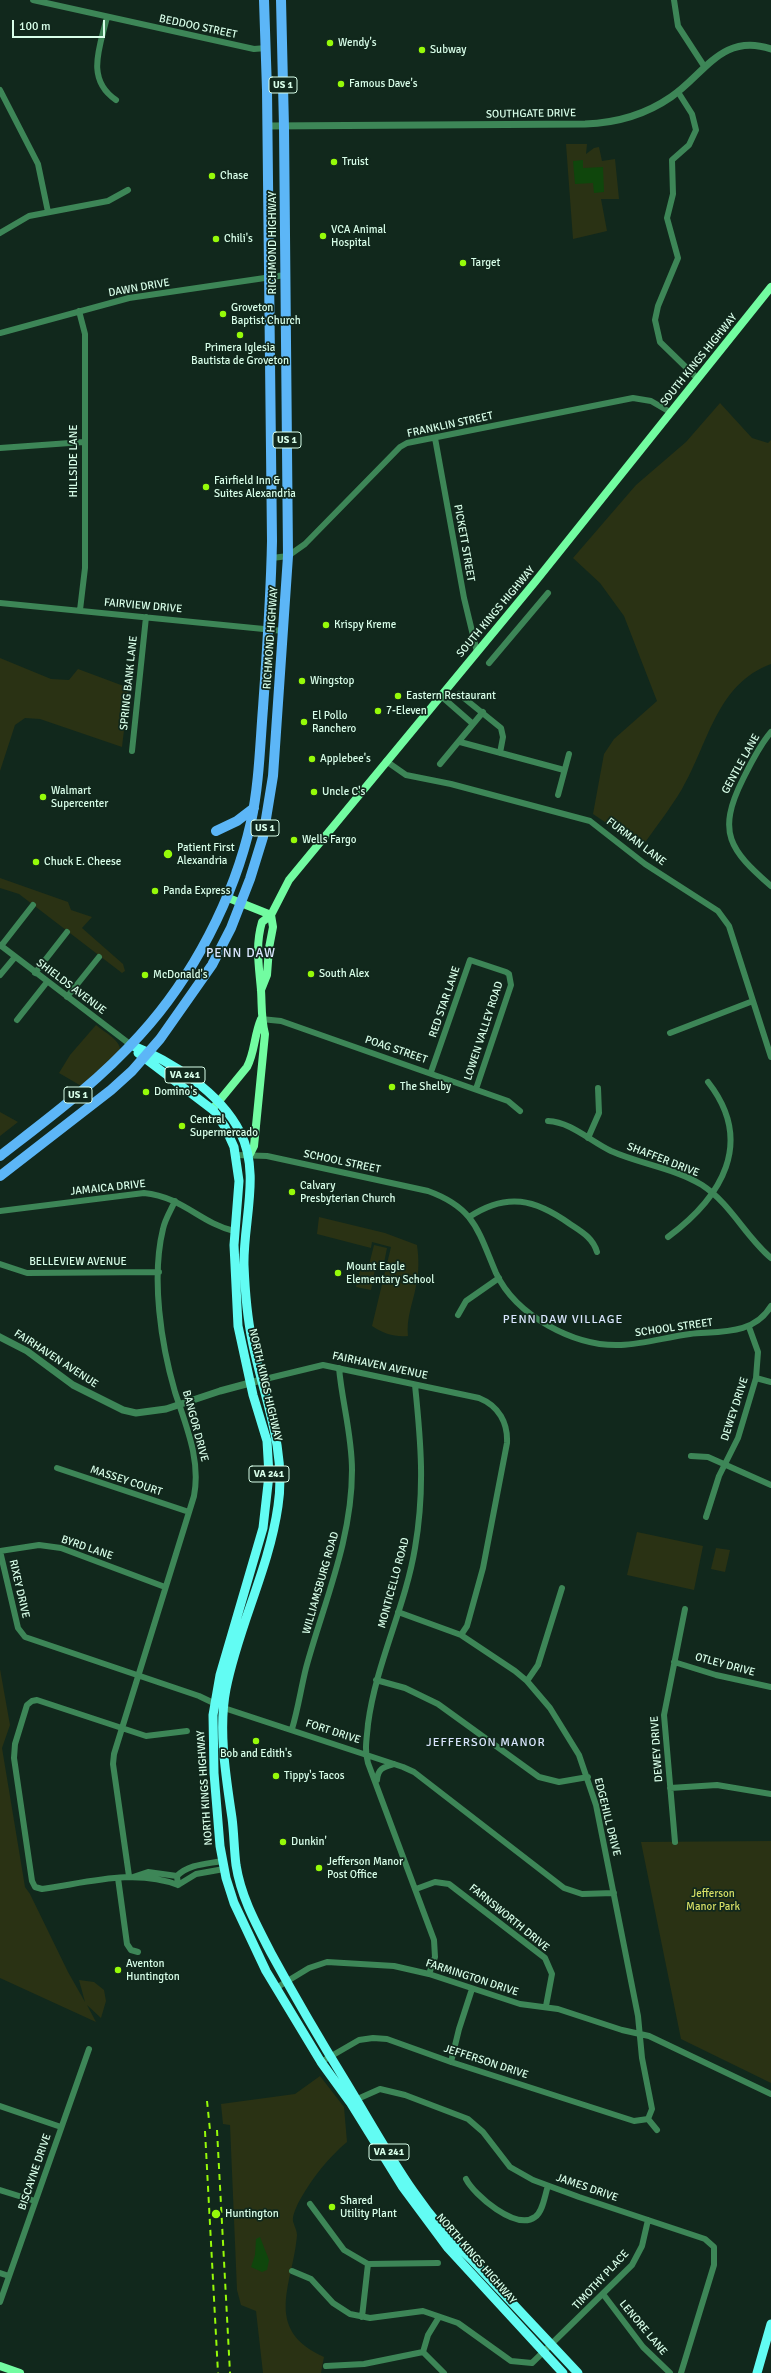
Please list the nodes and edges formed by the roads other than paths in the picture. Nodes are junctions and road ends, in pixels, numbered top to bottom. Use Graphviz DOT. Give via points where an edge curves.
graph roads {
  1 [pos="33,0"];
  2 [pos="264,0"];
  3 [pos="281,0"];
  4 [pos="674,0"];
  5 [pos="107,17"];
  6 [pos="266,48"];
  7 [pos="771,49"];
  8 [pos="704,66"];
  9 [pos="0,90"];
  10 [pos="678,92"];
  11 [pos="116,100"];
  12 [pos="267,126"];
  13 [pos="284,127"];
  14 [pos="128,190"];
  15 [pos="48,212"];
  16 [pos="0,233"];
  17 [pos="285,275"];
  18 [pos="268,277"];
  19 [pos="771,287"];
  20 [pos="78,312"];
  21 [pos="0,333"];
  22 [pos="698,379"];
  23 [pos="670,412"];
  24 [pos="435,438"];
  25 [pos="84,442"];
  26 [pos="0,448"];
  27 [pos="288,556"];
  28 [pos="272,558"];
  29 [pos="548,593"];
  30 [pos="0,603"];
  31 [pos="80,610"];
  32 [pos="146,617"];
  33 [pos="269,628"];
  34 [pos="284,631"];
  35 [pos="477,652"];
  36 [pos="489,663"];
  37 [pos="459,694"];
  38 [pos="441,696"];
  39 [pos="483,712"];
  40 [pos="473,724"];
  41 [pos="771,732"];
  42 [pos="460,742"];
  43 [pos="132,751"];
  44 [pos="500,753"];
  45 [pos="569,754"];
  46 [pos="386,761"];
  47 [pos="440,764"];
  48 [pos="564,770"];
  49 [pos="558,795"];
  50 [pos="254,808"];
  51 [pos="216,831"];
  52 [pos="771,886"];
  53 [pos="226,898"];
  54 [pos="240,904"];
  55 [pos="33,905"];
  56 [pos="271,915"];
  57 [pos="67,932"];
  58 [pos="1,945"];
  59 [pos="15,957"];
  60 [pos="99,957"];
  61 [pos="470,960"];
  62 [pos="35,973"];
  63 [pos="0,975"];
  64 [pos="47,982"];
  65 [pos="261,990"];
  66 [pos="67,997"];
  67 [pos="753,1001"];
  68 [pos="261,1019"];
  69 [pos="17,1020"];
  70 [pos="670,1033"];
  71 [pos="131,1045"];
  72 [pos="146,1055"];
  73 [pos="771,1057"];
  74 [pos="431,1072"];
  75 [pos="708,1082"];
  76 [pos="598,1088"];
  77 [pos="476,1089"];
  78 [pos="218,1100"];
  79 [pos="213,1110"];
  80 [pos="520,1111"];
  81 [pos="548,1121"];
  82 [pos="588,1138"];
  83 [pos="250,1154"];
  84 [pos="236,1155"];
  85 [pos="0,1156"];
  86 [pos="0,1176"];
  87 [pos="712,1194"];
  88 [pos="175,1201"];
  89 [pos="0,1212"];
  90 [pos="469,1217"];
  91 [pos="234,1231"];
  92 [pos="668,1237"];
  93 [pos="598,1252"];
  94 [pos="771,1258"];
  95 [pos="0,1264"];
  96 [pos="159,1272"];
  97 [pos="499,1278"];
  98 [pos="771,1306"];
  99 [pos="458,1315"];
  100 [pos="749,1327"];
  101 [pos="0,1337"];
  102 [pos="339,1368"];
  103 [pos="756,1378"];
  104 [pos="261,1380"];
  105 [pos="771,1382"];
  106 [pos="250,1383"];
  107 [pos="415,1385"];
  108 [pos="179,1405"];
  109 [pos="691,1456"];
  110 [pos="724,1464"];
  111 [pos="57,1468"];
  112 [pos="771,1485"];
  113 [pos="189,1512"];
  114 [pos="706,1518"];
  115 [pos="0,1551"];
  116 [pos="0,1584"];
  117 [pos="8,1584"];
  118 [pos="165,1587"];
  119 [pos="562,1588"];
  120 [pos="685,1609"];
  121 [pos="398,1612"];
  122 [pos="19,1631"];
  123 [pos="461,1635"];
  124 [pos="674,1662"];
  125 [pos="137,1676"];
  126 [pos="376,1680"];
  127 [pos="527,1681"];
  128 [pos="771,1687"];
  129 [pos="215,1703"];
  130 [pos="224,1708"];
  131 [pos="292,1729"];
  132 [pos="122,1730"];
  133 [pos="187,1731"];
  134 [pos="365,1754"];
  135 [pos="395,1764"];
  136 [pos="588,1777"];
  137 [pos="377,1782"];
  138 [pos="670,1788"];
  139 [pos="771,1794"];
  140 [pos="675,1842"];
  141 [pos="235,1861"];
  142 [pos="223,1865"];
  143 [pos="131,1876"];
  144 [pos="177,1876"];
  145 [pos="118,1878"];
  146 [pos="178,1885"];
  147 [pos="416,1889"];
  148 [pos="614,1892"];
  149 [pos="138,1952"];
  150 [pos="429,1974"];
  151 [pos="286,1982"];
  152 [pos="276,1988"];
  153 [pos="472,1989"];
  154 [pos="546,2006"];
  155 [pos="640,2035"];
  156 [pos="89,2049"];
  157 [pos="330,2058"];
  158 [pos="321,2062"];
  159 [pos="451,2062"];
  160 [pos="771,2094"];
  161 [pos="353,2101"];
  162 [pos="0,2106"];
  163 [pos="648,2119"];
  164 [pos="61,2127"];
  165 [pos="657,2130"];
  166 [pos="466,2179"];
  167 [pos="548,2186"];
  168 [pos="0,2190"];
  169 [pos="35,2201"];
  170 [pos="310,2204"];
  171 [pos="648,2220"];
  172 [pos="438,2263"];
  173 [pos="368,2264"];
  174 [pos="292,2271"];
  175 [pos="0,2273"];
  176 [pos="9,2276"];
  177 [pos="603,2294"];
  178 [pos="0,2302"];
  179 [pos="362,2317"];
  180 [pos="439,2317"];
  181 [pos="771,2324"];
  182 [pos="552,2344"];
  183 [pos="423,2352"];
  184 [pos="543,2354"];
  185 [pos="0,2366"];
  186 [pos="326,2366"];
  187 [pos="20,2373"];
  188 [pos="444,2373"];
  189 [pos="563,2373"];
  190 [pos="578,2373"];
  191 [pos="670,2373"];
  192 [pos="681,2373"];
  193 [pos="757,2373"];
  1 -- 5 [label="street, BEDDOO STREET"];
  2 -- 6 [label="highway, RICHMOND HIGHWAY / US 1"];
  3 -- 13 [label="highway, RICHMOND HIGHWAY / US 1"];
  4 -- 8 [label="street" via="678,26"];
  5 -- 6 [label="street, BEDDOO STREET" via="254,49"];
  5 -- 11 [label="street" via="97,59 97,72 103,89"];
  6 -- 12 [label="highway, RICHMOND HIGHWAY / US 1"];
  7 -- 8 [label="street, SOUTHGATE DRIVE" via="751,45 733,48 717,55"];
  8 -- 10 [label="street, SOUTHGATE DRIVE"];
  9 -- 15 [label="street" via="38,164"];
  10 -- 13 [label="street, SOUTHGATE DRIVE" via="646,111 621,120 597,124"];
  10 -- 22 [label="street" via="692,114 696,130 689,144 672,160 673,194 666,218 678,258 655,320 660,342"];
  12 -- 13 [label="street, SOUTHGATE DRIVE"];
  12 -- 18 [label="highway, RICHMOND HIGHWAY / US 1"];
  13 -- 17 [label="highway, RICHMOND HIGHWAY / US 1"];
  14 -- 15 [label="street" via="108,201"];
  15 -- 16 [label="street" via="29,216"];
  17 -- 18 [label="street, DAWN DRIVE"];
  17 -- 27 [label="highway, RICHMOND HIGHWAY / US 1"];
  18 -- 20 [label="street, DAWN DRIVE" via="129,298"];
  18 -- 28 [label="highway, RICHMOND HIGHWAY / US 1"];
  19 -- 22 [label="main road, SOUTH KINGS HIGHWAY"];
  20 -- 21 [label="street, DAWN DRIVE"];
  20 -- 25 [label="street, HILLSIDE LANE" via="85,334"];
  22 -- 23 [label="main road, SOUTH KINGS HIGHWAY"];
  23 -- 24 [label="street, FRANKLIN STREET" via="651,400 633,398"];
  23 -- 35 [label="main road, SOUTH KINGS HIGHWAY"];
  24 -- 27 [label="street, FRANKLIN STREET" via="411,442 400,447 329,521"];
  24 -- 35 [label="street, PICKETT STREET" via="465,604"];
  25 -- 26 [label="street"];
  25 -- 31 [label="street, HILLSIDE LANE" via="85,568"];
  27 -- 28 [label="street, FRANKLIN STREET"];
  27 -- 34 [label="highway, RICHMOND HIGHWAY / US 1"];
  28 -- 33 [label="highway, RICHMOND HIGHWAY / US 1"];
  29 -- 36 [label="street"];
  30 -- 31 [label="street, FAIRVIEW DRIVE"];
  31 -- 32 [label="street, FAIRVIEW DRIVE"];
  32 -- 33 [label="street, FAIRVIEW DRIVE"];
  32 -- 43 [label="street, SPRING BANK LANE"];
  33 -- 34 [label="street, FAIRVIEW DRIVE"];
  33 -- 50 [label="highway, RICHMOND HIGHWAY / US 1"];
  34 -- 54 [label="highway, RICHMOND HIGHWAY / US 1" via="271,797 263,837"];
  35 -- 38 [label="main road, SOUTH KINGS HIGHWAY"];
  37 -- 39 [label="street"];
  38 -- 40 [label="street"];
  38 -- 46 [label="main road, SOUTH KINGS HIGHWAY"];
  39 -- 40 [label="street"];
  39 -- 44 [label="street" via="503,732"];
  40 -- 42 [label="street"];
  41 -- 52 [label="street, GENTLE LANE" via="757,752 737,791 729,819 730,837 737,853"];
  42 -- 44 [label="street"];
  42 -- 47 [label="street"];
  44 -- 48 [label="street"];
  45 -- 48 [label="street"];
  46 -- 56 [label="main road, SOUTH KINGS HIGHWAY" via="297,869"];
  46 -- 67 [label="street, FURMAN LANE" via="406,775 451,784 590,821 599,826 645,864 718,911 729,926"];
  48 -- 49 [label="street"];
  50 -- 51 [label="highway" via="237,821"];
  50 -- 53 [label="highway, RICHMOND HIGHWAY / US 1" via="244,850"];
  53 -- 54 [label="main road"];
  53 -- 71 [label="highway, RICHMOND HIGHWAY / US 1" via="188,971 154,1019"];
  54 -- 56 [label="main road"];
  54 -- 72 [label="highway, RICHMOND HIGHWAY / US 1" via="216,955 196,989"];
  55 -- 58 [label="street"];
  56 -- 65 [label="main road, NORTH KINGS HIGHWAY" via="273,927 267,974"];
  56 -- 65 [label="main road, NORTH KINGS HIGHWAY" via="262,922 258,942 257,961"];
  57 -- 62 [label="street"];
  58 -- 59 [label="street, SHIELDS AVENUE"];
  59 -- 62 [label="street, SHIELDS AVENUE"];
  59 -- 63 [label="street"];
  60 -- 66 [label="street"];
  61 -- 74 [label="street, RED STAR LANE"];
  61 -- 77 [label="street, LOWEN VALLEY ROAD" via="506,972 511,981"];
  62 -- 64 [label="street, SHIELDS AVENUE"];
  64 -- 66 [label="street, SHIELDS AVENUE"];
  64 -- 69 [label="street"];
  65 -- 68 [label="main road, NORTH KINGS HIGHWAY"];
  66 -- 71 [label="street, SHIELDS AVENUE"];
  67 -- 70 [label="street"];
  67 -- 73 [label="street, FURMAN LANE"];
  68 -- 74 [label="street, POAG STREET" via="281,1021"];
  68 -- 78 [label="main road, NORTH KINGS HIGHWAY" via="256,1031 251,1060 237,1081"];
  68 -- 83 [label="main road, NORTH KINGS HIGHWAY" via="265,1034 254,1146"];
  71 -- 72 [label="main road, NORTH KINGS HIGHWAY / VA 241"];
  71 -- 85 [label="highway, RICHMOND HIGHWAY / US 1" via="92,1084"];
  72 -- 78 [label="main road, NORTH KINGS HIGHWAY / VA 241"];
  72 -- 79 [label="main road, NORTH KINGS HIGHWAY / VA 241"];
  72 -- 86 [label="highway, RICHMOND HIGHWAY / US 1" via="111,1090"];
  74 -- 77 [label="street, POAG STREET"];
  75 -- 87 [label="street" via="725,1108 731,1139 725,1172"];
  76 -- 82 [label="street" via="599,1114"];
  77 -- 80 [label="street, POAG STREET" via="508,1101"];
  78 -- 79 [label="main road, NORTH KINGS HIGHWAY"];
  78 -- 83 [label="main road, NORTH KINGS HIGHWAY / VA 241" via="239,1129"];
  79 -- 84 [label="main road, NORTH KINGS HIGHWAY / VA 241" via="230,1137"];
  81 -- 82 [label="street, SHAFFER DRIVE" via="563,1123"];
  82 -- 87 [label="street, SHAFFER DRIVE" via="610,1150 685,1176"];
  83 -- 84 [label="street, SCHOOL STREET"];
  83 -- 90 [label="street, SCHOOL STREET" via="428,1191 449,1200"];
  83 -- 104 [label="main road, NORTH KINGS HIGHWAY / VA 241" via="244,1270 250,1329"];
  84 -- 91 [label="main road, NORTH KINGS HIGHWAY / VA 241" via="238,1181"];
  87 -- 92 [label="street" via="691,1219"];
  87 -- 94 [label="street, SHAFFER DRIVE" via="730,1210"];
  88 -- 89 [label="street, JAMAICA DRIVE" via="156,1194 140,1193"];
  88 -- 91 [label="street, JAMAICA DRIVE" via="213,1224"];
  88 -- 96 [label="street, BANGOR DRIVE" via="163,1228"];
  90 -- 93 [label="street" via="501,1202 533,1203 552,1211 586,1235"];
  90 -- 97 [label="street, SCHOOL STREET"];
  91 -- 106 [label="main road, NORTH KINGS HIGHWAY / VA 241" via="238,1326"];
  95 -- 96 [label="street, BELLEVIEW AVENUE" via="26,1273"];
  96 -- 108 [label="street, BANGOR DRIVE" via="165,1346"];
  97 -- 99 [label="street" via="466,1301"];
  97 -- 100 [label="street, SCHOOL STREET" via="513,1296 540,1321 565,1334 591,1342 627,1345"];
  98 -- 100 [label="street" via="760,1320"];
  100 -- 103 [label="street, DEWEY DRIVE" via="758,1352"];
  101 -- 108 [label="street, FAIRHAVEN AVENUE" via="27,1351 73,1385 123,1410 149,1413"];
  102 -- 104 [label="street, FAIRHAVEN AVENUE" via="319,1366"];
  102 -- 107 [label="street, FAIRHAVEN AVENUE"];
  102 -- 131 [label="street, WILLIAMSBURG ROAD" via="351,1449 352,1483 349,1513 340,1558 306,1667 297,1716"];
  103 -- 105 [label="street"];
  103 -- 110 [label="street, DEWEY DRIVE" via="738,1438"];
  104 -- 106 [label="street, FAIRHAVEN AVENUE"];
  104 -- 130 [label="main road, NORTH KINGS HIGHWAY / VA 241" via="279,1451 278,1506 271,1541 231,1668"];
  106 -- 108 [label="street, FAIRHAVEN AVENUE"];
  106 -- 129 [label="main road, NORTH KINGS HIGHWAY / VA 241" via="267,1441 269,1475 263,1528 220,1675"];
  107 -- 121 [label="street, MONTICELLO ROAD" via="422,1446 422,1498 415,1550"];
  107 -- 123 [label="street, FAIRHAVEN AVENUE" via="485,1400 498,1410 506,1429 507,1443 483,1568 467,1626"];
  108 -- 113 [label="street, BANGOR DRIVE" via="194,1451 197,1474"];
  109 -- 110 [label="street" via="703,1456"];
  110 -- 112 [label="street"];
  110 -- 114 [label="street, DEWEY DRIVE"];
  111 -- 113 [label="street, MASSEY COURT"];
  113 -- 118 [label="street, BANGOR DRIVE"];
  115 -- 117 [label="street, RIXEY DRIVE"];
  115 -- 118 [label="street, BYRD LANE" via="39,1545 61,1548"];
  116 -- 117 [label="street"];
  117 -- 122 [label="street, RIXEY DRIVE"];
  118 -- 125 [label="street, BANGOR DRIVE"];
  119 -- 127 [label="street" via="538,1665"];
  120 -- 124 [label="street, DEWEY DRIVE"];
  121 -- 123 [label="street, EDGEHILL DRIVE"];
  121 -- 126 [label="street, MONTICELLO ROAD"];
  122 -- 125 [label="street, FORT DRIVE" via="30,1640"];
  123 -- 127 [label="street, EDGEHILL DRIVE" via="494,1655"];
  124 -- 128 [label="street, OTLEY DRIVE" via="716,1675"];
  124 -- 138 [label="street, DEWEY DRIVE" via="664,1715"];
  125 -- 129 [label="street, FORT DRIVE"];
  125 -- 132 [label="street, BANGOR DRIVE"];
  126 -- 134 [label="street, MONTICELLO ROAD"];
  126 -- 136 [label="street" via="405,1688 438,1704 539,1777 559,1782"];
  127 -- 136 [label="street, EDGEHILL DRIVE" via="559,1721 579,1755"];
  129 -- 130 [label="street, FORT DRIVE"];
  129 -- 142 [label="main road, NORTH KINGS HIGHWAY / VA 241" via="213,1753"];
  130 -- 131 [label="street, FORT DRIVE"];
  130 -- 141 [label="main road, NORTH KINGS HIGHWAY / VA 241" via="224,1748"];
  131 -- 134 [label="street, FORT DRIVE"];
  132 -- 133 [label="street" via="146,1736"];
  132 -- 143 [label="street, BANGOR DRIVE" via="113,1764"];
  132 -- 145 [label="street" via="43,1702 32,1701 27,1705 13,1751 33,1885 42,1889"];
  134 -- 135 [label="street, FORT DRIVE"];
  134 -- 137 [label="street"];
  135 -- 137 [label="street" via="382,1767"];
  135 -- 148 [label="street, FORT DRIVE" via="414,1772 564,1888 582,1894"];
  136 -- 148 [label="street, EDGEHILL DRIVE"];
  137 -- 147 [label="street"];
  138 -- 139 [label="street" via="717,1785"];
  138 -- 140 [label="street, DEWEY DRIVE"];
  141 -- 142 [label="main road"];
  141 -- 151 [label="main road, NORTH KINGS HIGHWAY / VA 241" via="243,1897"];
  142 -- 144 [label="street" via="191,1867"];
  142 -- 146 [label="street" via="196,1874"];
  142 -- 152 [label="main road, NORTH KINGS HIGHWAY / VA 241" via="234,1903"];
  143 -- 144 [label="street" via="148,1872"];
  143 -- 145 [label="street"];
  143 -- 146 [label="street" via="153,1877"];
  144 -- 146 [label="street"];
  145 -- 149 [label="street" via="126,1944 131,1950"];
  147 -- 150 [label="street" via="435,1945 435,1957"];
  147 -- 154 [label="street, FARNSWORTH DRIVE" via="435,1882 449,1884 545,1958 552,1974"];
  148 -- 155 [label="street, EDGEHILL DRIVE"];
  150 -- 151 [label="street, FARMINGTON DRIVE" via="394,1966 333,1962 309,1968"];
  150 -- 153 [label="street, FARMINGTON DRIVE"];
  151 -- 152 [label="street, FARMINGTON DRIVE"];
  151 -- 157 [label="main road, NORTH KINGS HIGHWAY / VA 241"];
  152 -- 158 [label="main road, NORTH KINGS HIGHWAY / VA 241"];
  153 -- 154 [label="street, FARMINGTON DRIVE" via="520,2004"];
  153 -- 159 [label="street"];
  154 -- 155 [label="street, FARMINGTON DRIVE"];
  155 -- 160 [label="street, FARMINGTON DRIVE" via="649,2036"];
  155 -- 163 [label="street, EDGEHILL DRIVE" via="652,2109"];
  156 -- 164 [label="street, BISCAYNE DRIVE"];
  157 -- 158 [label="street, JEFFERSON DRIVE"];
  157 -- 159 [label="street, JEFFERSON DRIVE" via="352,2043 377,2038 395,2040"];
  157 -- 161 [label="main road, NORTH KINGS HIGHWAY / VA 241"];
  158 -- 161 [label="main road, NORTH KINGS HIGHWAY / VA 241"];
  159 -- 163 [label="street, JEFFERSON DRIVE" via="634,2121"];
  161 -- 167 [label="street, JAMES DRIVE" via="380,2089 456,2113 483,2132 510,2167"];
  161 -- 182 [label="main road, NORTH KINGS HIGHWAY / VA 241" via="448,2238"];
  161 -- 184 [label="main road, NORTH KINGS HIGHWAY / VA 241" via="402,2186 442,2241"];
  162 -- 164 [label="street"];
  163 -- 165 [label="street"];
  164 -- 169 [label="street, BISCAYNE DRIVE"];
  166 -- 167 [label="street" via="475,2193 491,2207 525,2220 532,2219 539,2213"];
  167 -- 171 [label="street, JAMES DRIVE"];
  168 -- 169 [label="street"];
  169 -- 176 [label="street, BISCAYNE DRIVE"];
  170 -- 173 [label="street" via="344,2250"];
  171 -- 177 [label="street, TIMOTHY PLACE" via="636,2258"];
  171 -- 192 [label="street, JAMES DRIVE" via="705,2239 712,2243 715,2250 706,2295"];
  172 -- 173 [label="street"];
  173 -- 179 [label="street"];
  174 -- 179 [label="street" via="311,2279 340,2310"];
  175 -- 176 [label="street"];
  176 -- 178 [label="street, BISCAYNE DRIVE"];
  177 -- 182 [label="street, TIMOTHY PLACE"];
  177 -- 191 [label="street, LENORE LANE" via="643,2347"];
  179 -- 180 [label="street" via="423,2311"];
  180 -- 183 [label="street" via="428,2335"];
  180 -- 184 [label="street" via="458,2323 511,2362 532,2363"];
  181 -- 193 [label="main road"];
  182 -- 184 [label="street, TIMOTHY PLACE"];
  182 -- 190 [label="main road, NORTH KINGS HIGHWAY / VA 241"];
  183 -- 186 [label="street" via="364,2364"];
  183 -- 188 [label="street"];
  184 -- 189 [label="main road, NORTH KINGS HIGHWAY / VA 241"];
  185 -- 187 [label="main road"];
}
